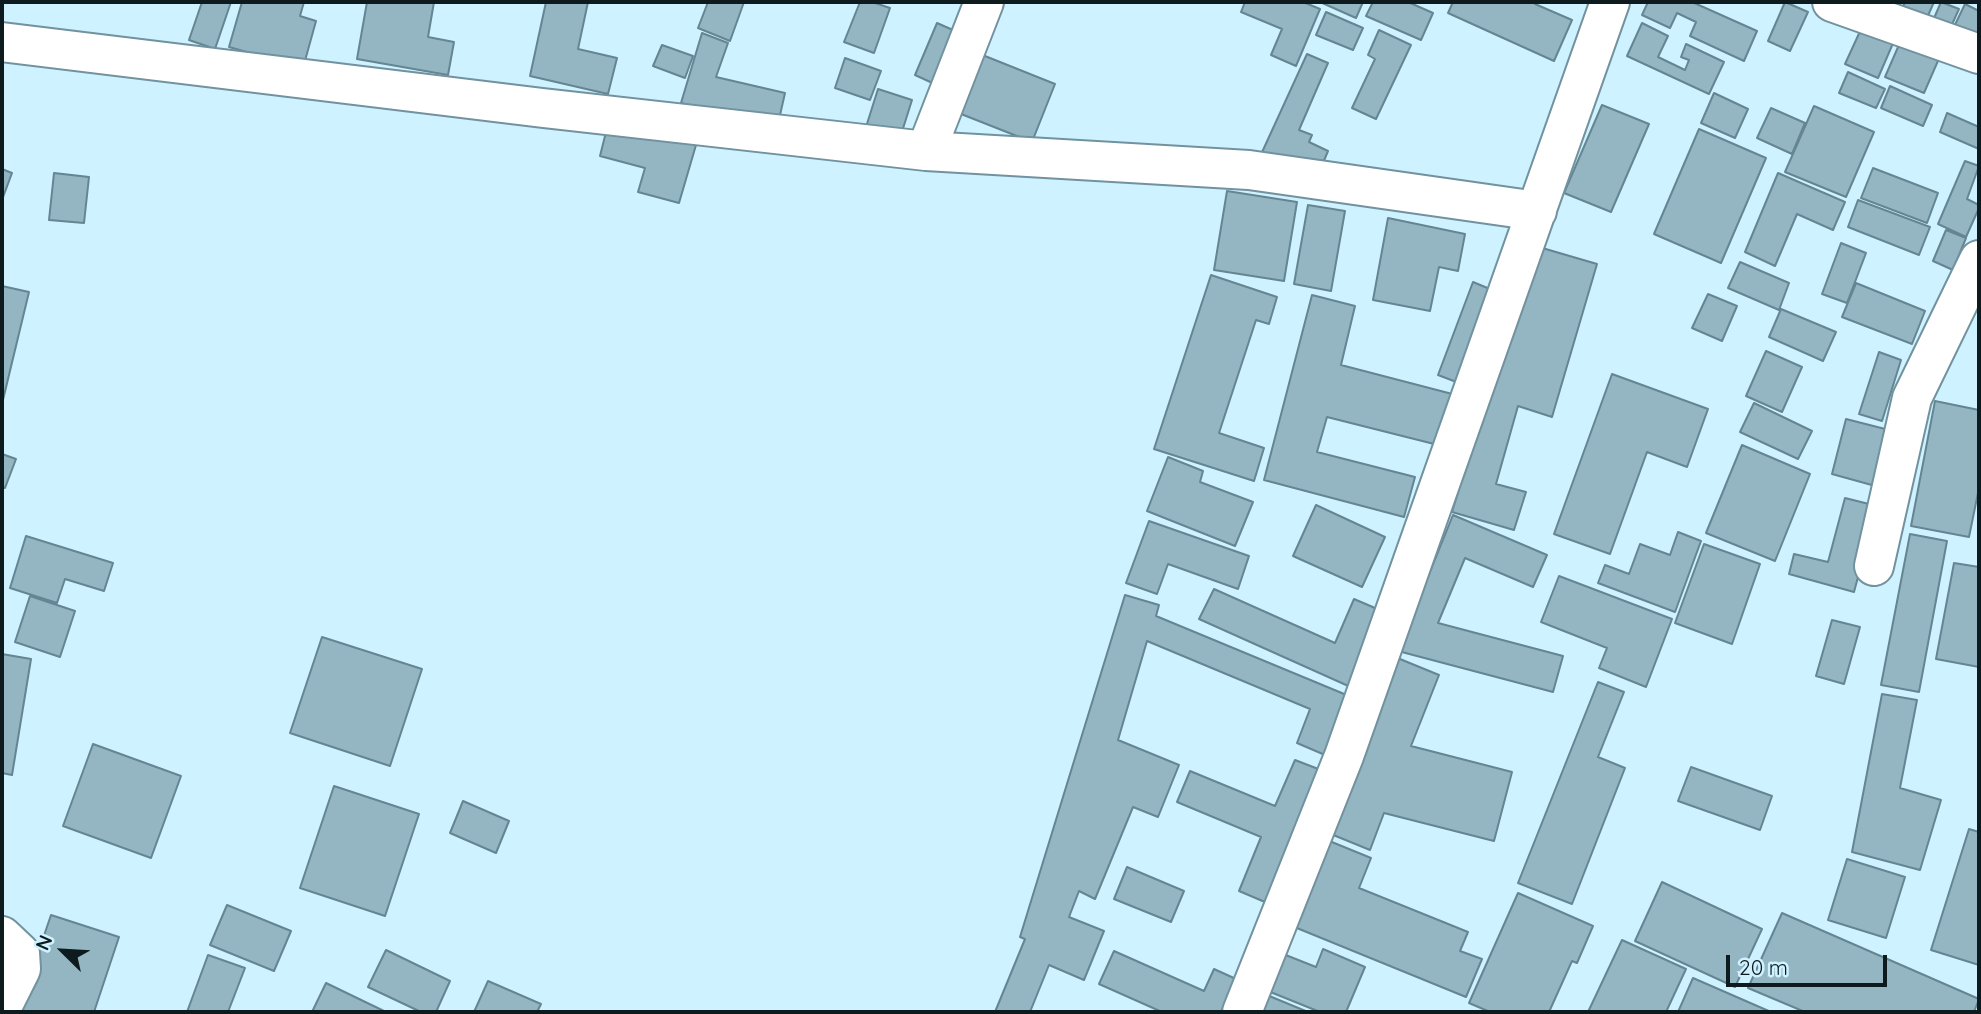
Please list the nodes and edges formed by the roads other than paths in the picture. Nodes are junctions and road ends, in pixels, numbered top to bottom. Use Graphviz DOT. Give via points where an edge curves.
graph roads {
  1 [pos="984,2"];
  2 [pos="1610,2"];
  3 [pos="1832,2"];
  4 [pos="2,42"];
  5 [pos="1979,54"];
  6 [pos="926,151"];
  7 [pos="1537,211"];
  8 [pos="1979,260"];
  9 [pos="1874,566"];
  10 [pos="2,936"];
  11 [pos="2,1007"];
  12 [pos="1242,1012"];
  1 -- 6 [label="street"];
  2 -- 7 [label="street"];
  3 -- 5 [label="street"];
  4 -- 6 [label="street"];
  6 -- 7 [label="street" via="1249,170"];
  7 -- 12 [label="street" via="1344,756"];
  8 -- 9 [label="street" via="1912,398"];
  10 -- 11 [label="street" via="20,953 21,969"];
}
